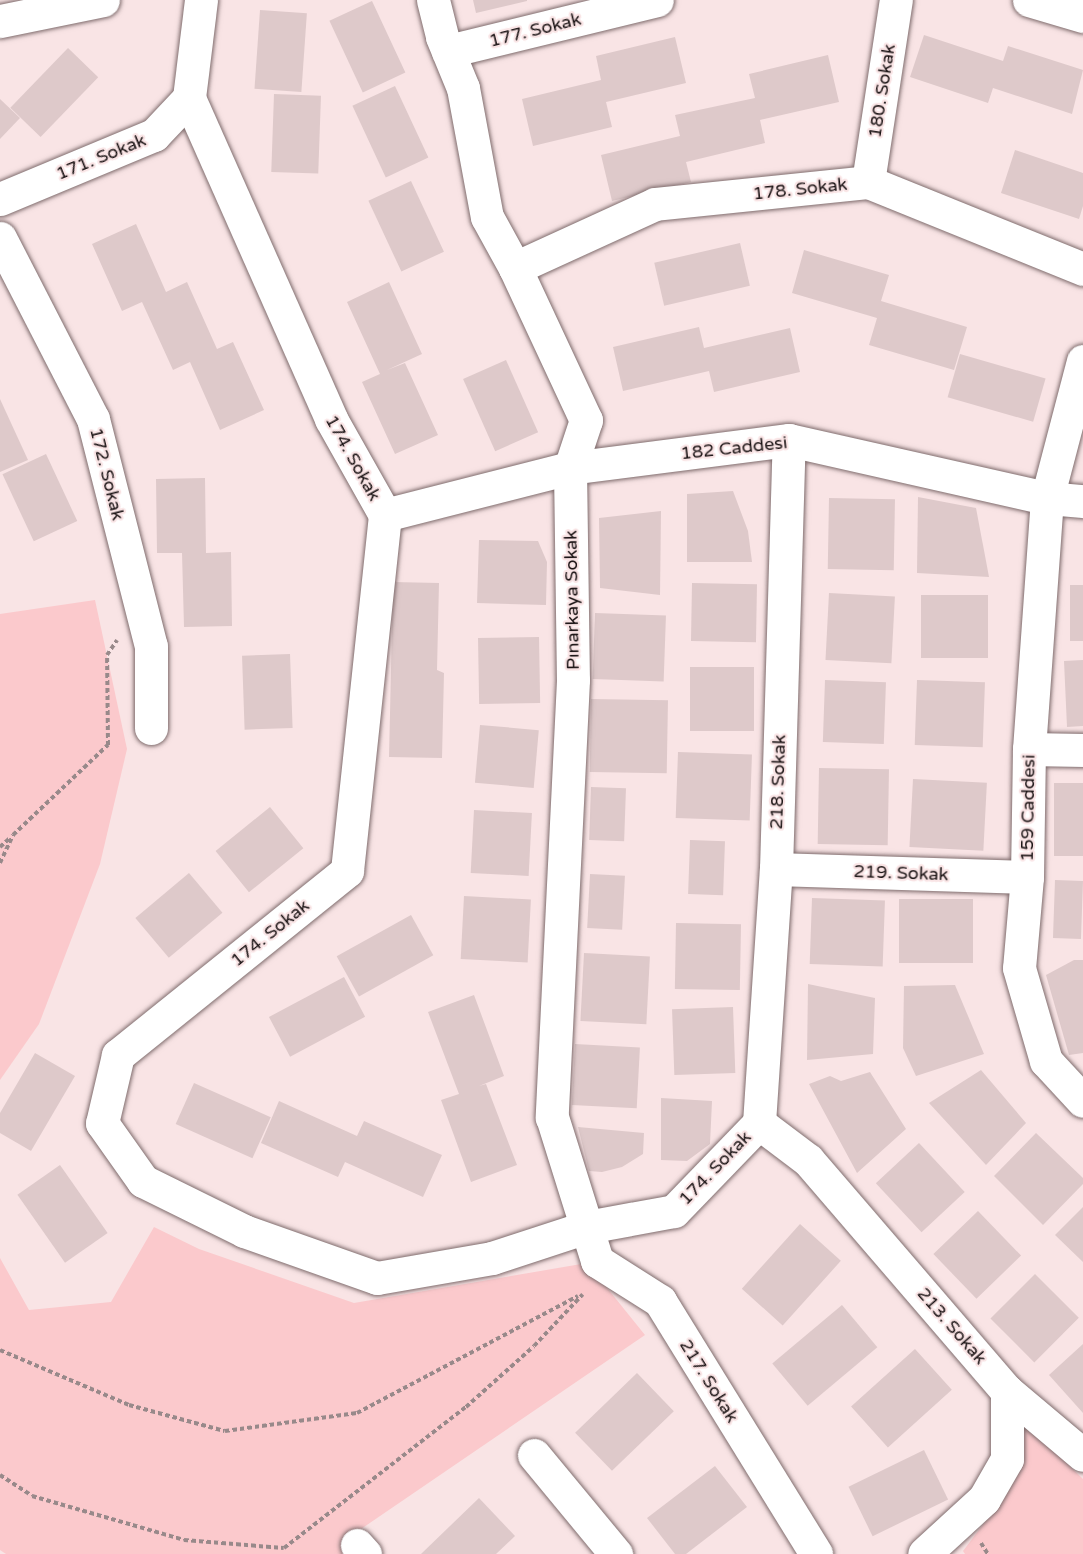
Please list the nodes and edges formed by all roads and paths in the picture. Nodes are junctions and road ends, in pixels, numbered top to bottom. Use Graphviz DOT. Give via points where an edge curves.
graph roads {
  1 [pos="102,0"];
  2 [pos="201,0"];
  3 [pos="433,0"];
  4 [pos="657,0"];
  5 [pos="896,0"];
  6 [pos="1029,0"];
  7 [pos="1083,16"];
  8 [pos="0,21"];
  9 [pos="448,51"];
  10 [pos="189,98"];
  11 [pos="868,182"];
  12 [pos="0,199"];
  13 [pos="0,238"];
  14 [pos="515,268"];
  15 [pos="1083,269"];
  16 [pos="1083,361"];
  17 [pos="789,440"];
  18 [pos="570,468"];
  19 [pos="1047,498"];
  20 [pos="1083,501"];
  21 [pos="385,515"];
  22 [pos="140,604"];
  23 [pos="151,728"];
  24 [pos="1029,749"];
  25 [pos="1083,750"];
  26 [pos="13,835"];
  27 [pos="0,847"];
  28 [pos="0,863"];
  29 [pos="776,869"];
  30 [pos="1027,877"];
  31 [pos="1083,1101"];
  32 [pos="759,1123"];
  33 [pos="587,1227"];
  34 [pos="619,1275"];
  35 [pos="583,1294"];
  36 [pos="0,1350"];
  37 [pos="1007,1391"];
  38 [pos="534,1455"];
  39 [pos="1083,1455"];
  40 [pos="0,1475"];
  41 [pos="616,1554"];
  42 [pos="816,1554"];
  43 [pos="924,1554"];
  1 -- 8 [label="street"];
  2 -- 10 [label="street"];
  3 -- 9 [label="street, Pınarkaya Sokak"];
  4 -- 9 [label="street, 177. Sokak"];
  5 -- 11 [label="street, 180. Sokak"];
  6 -- 7 [label="street"];
  9 -- 14 [label="street, Pınarkaya Sokak" via="463,88 487,217"];
  10 -- 12 [label="street, 171. Sokak" via="154,135"];
  10 -- 21 [label="street, 174. Sokak" via="331,419"];
  11 -- 14 [label="street, 178. Sokak" via="655,204"];
  11 -- 15 [label="street, 178. Sokak"];
  13 -- 22 [label="street, 172. Sokak" via="93,419"];
  14 -- 18 [label="street, Pınarkaya Sokak" via="586,420"];
  16 -- 19 [label="street, 159 Caddesi"];
  17 -- 18 [label="street, 182 Caddesi"];
  17 -- 19 [label="street, 182 Caddesi"];
  17 -- 29 [label="street, 218. Sokak"];
  18 -- 21 [label="street, 182 Caddesi"];
  18 -- 33 [label="street, Pınarkaya Sokak" via="573,680 552,1117"];
  19 -- 20 [label="street, 182 Caddesi"];
  19 -- 24 [label="street, 159 Caddesi"];
  21 -- 33 [label="street, 174. Sokak" via="347,871 118,1054 102,1123 143,1181 244,1231 377,1278 492,1258"];
  22 -- 23 [label="street, 172. Sokak" via="151,646"];
  22 -- 26 [label="path" via="107,655 108,745"];
  24 -- 25 [label="street"];
  24 -- 30 [label="street, 159 Caddesi"];
  26 -- 27 [label="path"];
  26 -- 28 [label="path"];
  29 -- 30 [label="street, 219. Sokak"];
  29 -- 32 [label="street, 218. Sokak"];
  30 -- 31 [label="street, 159 Caddesi" via="1019,968 1046,1061"];
  32 -- 33 [label="street, 174. Sokak" via="674,1211"];
  32 -- 37 [label="street, 213. Sokak" via="808,1160"];
  33 -- 34 [label="street, 217. Sokak" via="597,1261"];
  34 -- 35 [label="path"];
  34 -- 42 [label="street, 217. Sokak" via="660,1301"];
  35 -- 36 [label="path" via="357,1413 225,1431 129,1406"];
  35 -- 40 [label="path" via="534,1346 466,1407 284,1548 184,1540 32,1496"];
  37 -- 39 [label="street, 213. Sokak"];
  37 -- 43 [label="street" via="1007,1460 984,1499"];
  38 -- 41 [label="street"];
}
